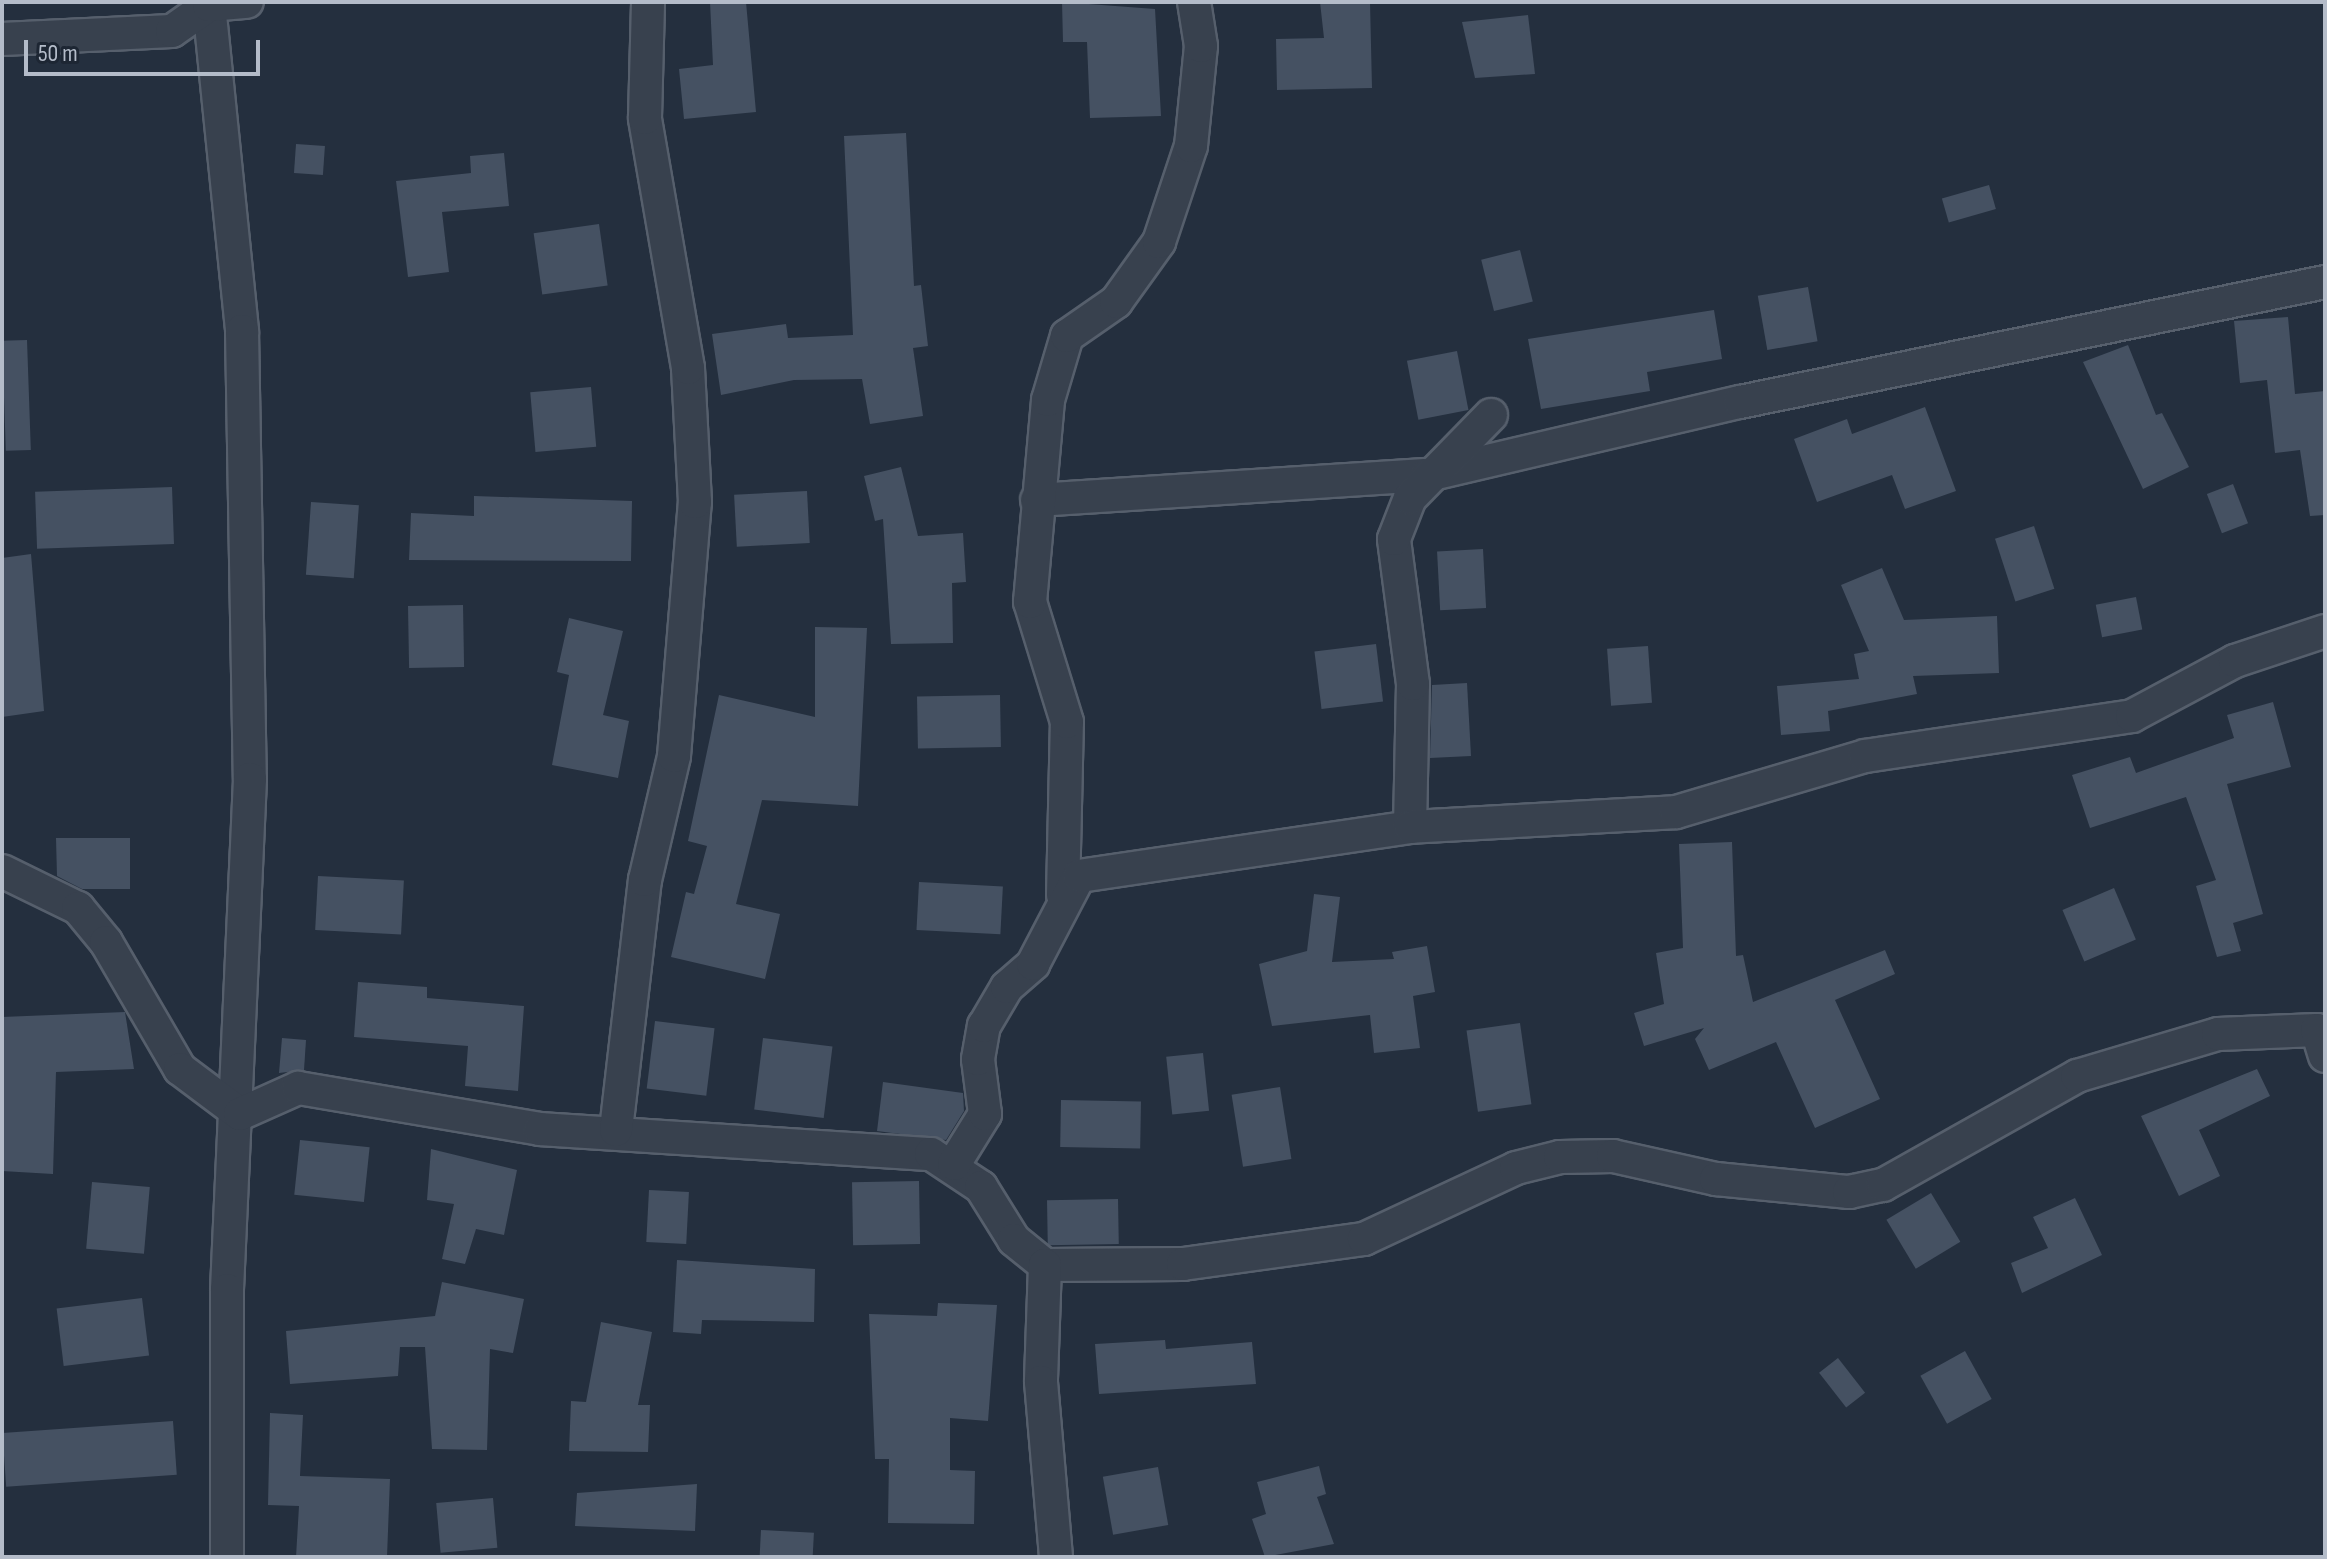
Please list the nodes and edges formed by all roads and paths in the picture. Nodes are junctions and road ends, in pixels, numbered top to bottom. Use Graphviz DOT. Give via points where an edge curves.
graph roads {
  1 [pos="247,2"];
  2 [pos="648,2"];
  3 [pos="1194,2"];
  4 [pos="209,5"];
  5 [pos="2,39"];
  6 [pos="2325,282"];
  7 [pos="1491,415"];
  8 [pos="1428,475"];
  9 [pos="1037,500"];
  10 [pos="2325,631"];
  11 [pos="1410,827"];
  12 [pos="2,871"];
  13 [pos="1063,895"];
  14 [pos="2325,1056"];
  15 [pos="240,1114"];
  16 [pos="616,1130"];
  17 [pos="954,1164"];
  18 [pos="1045,1265"];
  19 [pos="227,1557"];
  20 [pos="1056,1557"];
  1 -- 4 [label="street"];
  2 -- 16 [label="street" via="645,118 688,368 695,502 678,726 645,880"];
  3 -- 9 [label="street" via="1201,46 1191,146 1159,242 1116,302 1067,336 1048,400"];
  4 -- 5 [label="street" via="172,31"];
  4 -- 15 [label="street" via="242,331 250,779"];
  6 -- 8 [label="street" via="1740,402"];
  7 -- 8 [label="street"];
  8 -- 9 [label="street"];
  8 -- 11 [label="street" via="1394,539 1413,684"];
  9 -- 13 [label="street" via="1030,602 1067,722"];
  10 -- 11 [label="street" via="2235,661 2132,716 1865,756 1676,812"];
  11 -- 13 [label="street" via="1109,867 1079,876"];
  12 -- 15 [label="street" via="78,908 106,942 180,1069"];
  13 -- 17 [label="street" via="1051,934 984,1026 978,1059 985,1114"];
  14 -- 18 [label="street" via="2317,1030 2218,1034 2077,1076 1883,1185 1849,1192 1716,1179 1613,1156 1560,1157 1516,1168 1364,1239 1183,1264"];
  15 -- 16 [label="street" via="298,1088 540,1129"];
  15 -- 19 [label="street" via="227,1290"];
  16 -- 17 [label="street" via="931,1154"];
  17 -- 18 [label="street" via="981,1187 1031,1259"];
  18 -- 20 [label="street" via="1041,1382"];
}
